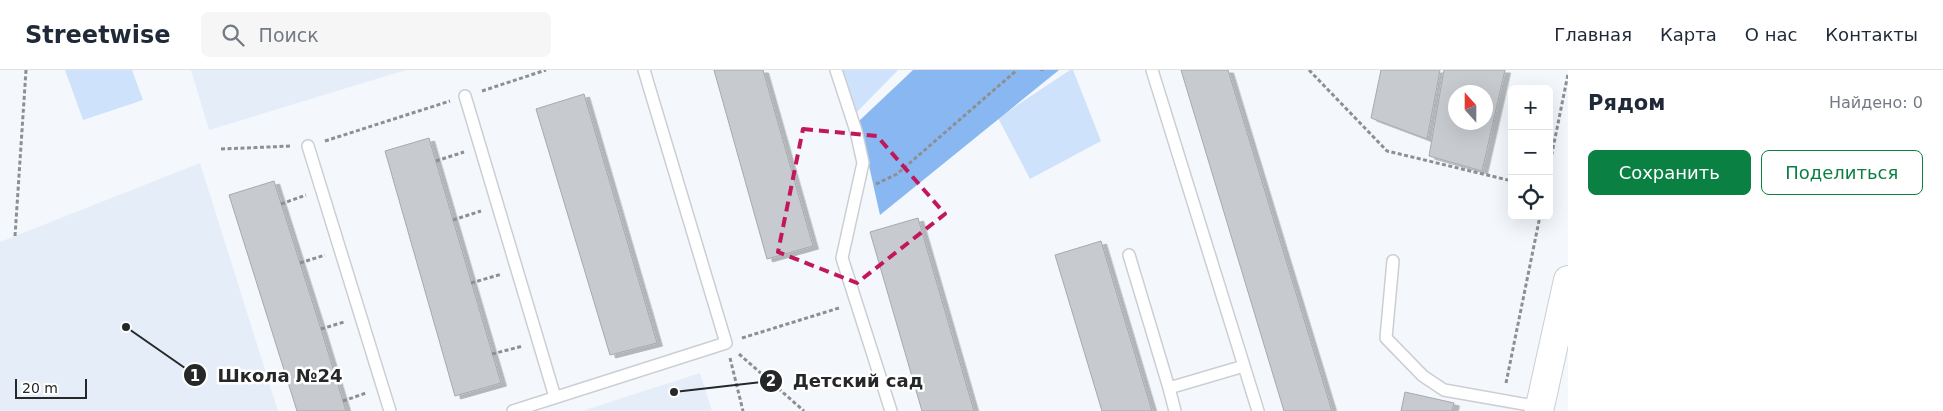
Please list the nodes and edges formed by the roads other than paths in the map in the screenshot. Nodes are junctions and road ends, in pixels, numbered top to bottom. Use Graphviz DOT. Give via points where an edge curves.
graph roads {
  1 [pos="644,70"];
  2 [pos="836,70"];
  3 [pos="1152,70"];
  4 [pos="465,96"];
  5 [pos="308,146"];
  6 [pos="1129,255"];
  7 [pos="1393,261"];
  8 [pos="1568,280"];
  9 [pos="1244,366"];
  10 [pos="1169,388"];
  11 [pos="555,397"];
  12 [pos="1540,409"];
  13 [pos="390,411"];
  14 [pos="513,411"];
  15 [pos="891,411"];
  16 [pos="1176,411"];
  17 [pos="1258,411"];
  1 -- 11 [label="lane" via="726,342"];
  2 -- 15 [label="lane" via="863,163 842,258"];
  3 -- 9 [label="lane"];
  4 -- 11 [label="lane"];
  5 -- 13 [label="lane"];
  6 -- 10 [label="lane"];
  7 -- 12 [label="lane" via="1386,338 1423,376 1444,390"];
  8 -- 12 [label="main road"];
  9 -- 10 [label="lane"];
  9 -- 17 [label="lane"];
  10 -- 16 [label="lane"];
  11 -- 14 [label="lane"];
}
